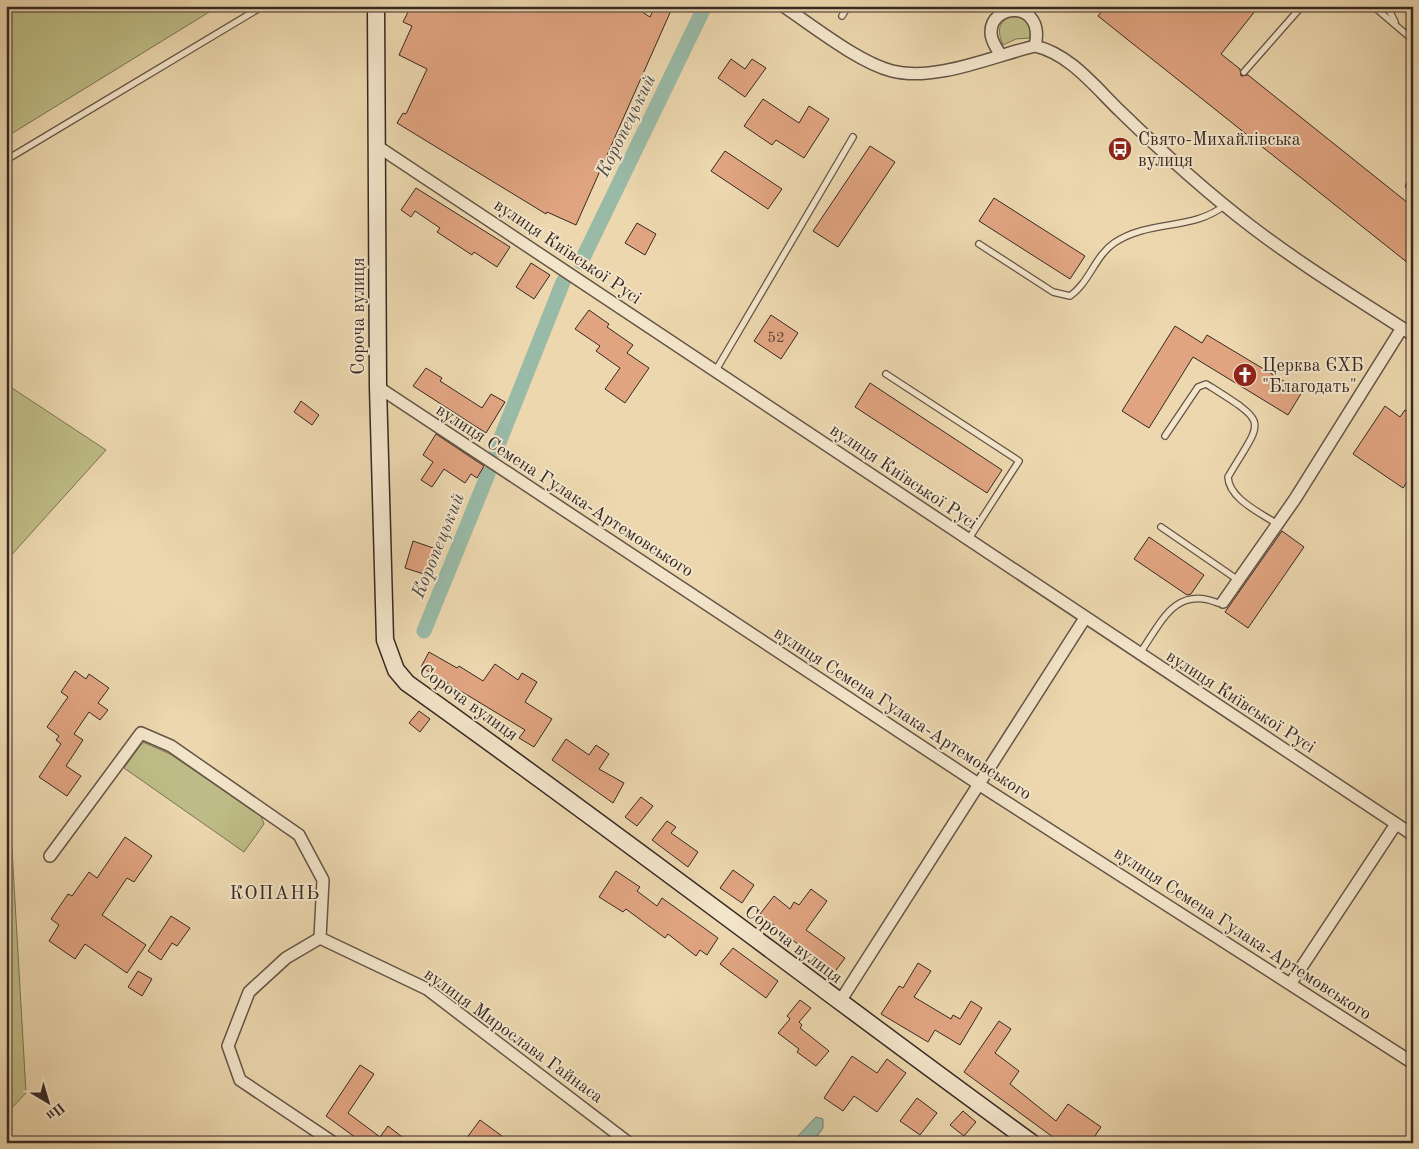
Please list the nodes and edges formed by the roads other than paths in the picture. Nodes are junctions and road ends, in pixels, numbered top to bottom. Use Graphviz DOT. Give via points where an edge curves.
graph roads {
  1 [pos="263,6"];
  2 [pos="376,6"];
  3 [pos="783,6"];
  4 [pos="848,6"];
  5 [pos="1302,6"];
  6 [pos="1373,6"];
  7 [pos="1387,6"];
  8 [pos="1008,8"];
  9 [pos="996,11"];
  10 [pos="842,16"];
  11 [pos="1397,26"];
  12 [pos="1413,40"];
  13 [pos="1035,46"];
  14 [pos="1000,54"];
  15 [pos="1244,72"];
  16 [pos="853,137"];
  17 [pos="377,146"];
  18 [pos="6,160"];
  19 [pos="1413,181"];
  20 [pos="1408,186"];
  21 [pos="1225,205"];
  22 [pos="979,244"];
  23 [pos="1402,328"];
  24 [pos="1413,335"];
  25 [pos="716,370"];
  26 [pos="886,374"];
  27 [pos="378,387"];
  28 [pos="1165,436"];
  29 [pos="1277,524"];
  30 [pos="1161,527"];
  31 [pos="968,540"];
  32 [pos="1238,580"];
  33 [pos="1222,602"];
  34 [pos="1085,618"];
  35 [pos="1140,654"];
  36 [pos="979,784"];
  37 [pos="1396,824"];
  38 [pos="1413,835"];
  39 [pos="50,856"];
  40 [pos="320,938"];
  41 [pos="1291,983"];
  42 [pos="839,1003"];
  43 [pos="1413,1063"];
  44 [pos="334,1143"];
  45 [pos="629,1143"];
  46 [pos="1032,1143"];
  1 -- 18 [label="lane"];
  2 -- 17 [label="main road, Сороча вулиця"];
  3 -- 14 [label="street" via="868,60 894,71 945,71"];
  4 -- 10 [label="lane"];
  5 -- 15 [label="lane"];
  6 -- 11 [label="lane"];
  7 -- 11 [label="lane"];
  8 -- 9 [label="street"];
  8 -- 13 [label="street" via="1022,10 1032,18 1038,30"];
  9 -- 14 [label="street" via="991,34"];
  11 -- 12 [label="lane"];
  13 -- 14 [label="street"];
  13 -- 21 [label="street" via="1049,49 1067,60 1137,128"];
  16 -- 25 [label="lane"];
  17 -- 25 [label="street, вулиця Київської Русі"];
  17 -- 27 [label="main road, Сороча вулиця"];
  19 -- 20 [label="lane"];
  21 -- 22 [label="lane" via="1205,218 1148,228 1113,244 1077,292 1070,296 1054,292"];
  21 -- 23 [label="street" via="1284,250"];
  23 -- 24 [label="street"];
  23 -- 29 [label="street"];
  25 -- 31 [label="street, вулиця Київської Русі"];
  26 -- 31 [label="lane" via="1019,461"];
  27 -- 36 [label="street, вулиця Семена Гулака-Артемовського"];
  27 -- 42 [label="main road, Сороча вулиця" via="385,640 396,670 407,683"];
  28 -- 29 [label="lane" via="1198,387 1206,384 1248,410 1254,417 1255,430 1228,477 1228,484 1237,496"];
  29 -- 32 [label="street"];
  30 -- 32 [label="lane"];
  31 -- 34 [label="street, вулиця Київської Русі"];
  32 -- 33 [label="street"];
  33 -- 35 [label="lane" via="1202,597 1179,602"];
  34 -- 35 [label="street, вулиця Київської Русі"];
  34 -- 36 [label="street"];
  35 -- 37 [label="street, вулиця Київської Русі"];
  36 -- 41 [label="street, вулиця Семена Гулака-Артемовського"];
  36 -- 42 [label="street"];
  37 -- 38 [label="street, вулиця Київської Русі"];
  37 -- 41 [label="street"];
  39 -- 40 [label="street" via="141,733 170,746 299,835 323,880"];
  40 -- 44 [label="street" via="286,958 249,992 228,1046 240,1080"];
  40 -- 45 [label="street, вулиця Мирослава Гайнаса" via="427,989"];
  41 -- 43 [label="street, вулиця Семена Гулака-Артемовського"];
  42 -- 46 [label="main road, Сороча вулиця"];
}
